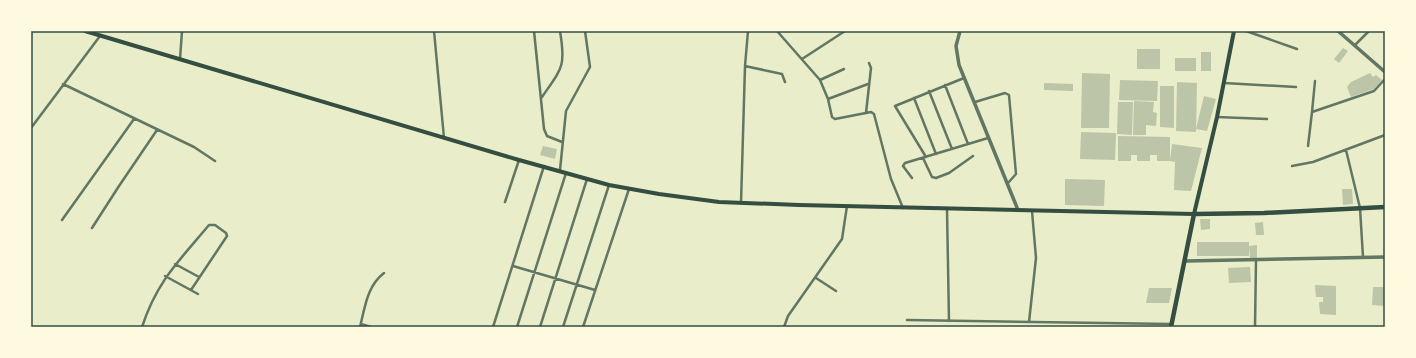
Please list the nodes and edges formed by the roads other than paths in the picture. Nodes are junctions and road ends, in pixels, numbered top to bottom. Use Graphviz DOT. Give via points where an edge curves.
graph roads {
  1 [pos="84,31"];
  2 [pos="104,31"];
  3 [pos="182,31"];
  4 [pos="434,31"];
  5 [pos="534,31"];
  6 [pos="560,31"];
  7 [pos="585,31"];
  8 [pos="748,31"];
  9 [pos="777,31"];
  10 [pos="845,31"];
  11 [pos="960,31"];
  12 [pos="1234,31"];
  13 [pos="1246,31"];
  14 [pos="1338,31"];
  15 [pos="1369,31"];
  16 [pos="102,36"];
  17 [pos="1354,46"];
  18 [pos="1297,49"];
  19 [pos="180,59"];
  20 [pos="802,59"];
  21 [pos="869,63"];
  22 [pos="745,66"];
  23 [pos="844,69"];
  24 [pos="1385,72"];
  25 [pos="964,77"];
  26 [pos="1385,79"];
  27 [pos="820,80"];
  28 [pos="1315,81"];
  29 [pos="785,82"];
  30 [pos="1224,83"];
  31 [pos="63,84"];
  32 [pos="868,84"];
  33 [pos="944,85"];
  34 [pos="1296,87"];
  35 [pos="929,91"];
  36 [pos="542,97"];
  37 [pos="914,98"];
  38 [pos="828,99"];
  39 [pos="975,102"];
  40 [pos="1312,112"];
  41 [pos="866,113"];
  42 [pos="1217,117"];
  43 [pos="134,119"];
  44 [pos="1267,119"];
  45 [pos="31,128"];
  46 [pos="157,130"];
  47 [pos="1385,135"];
  48 [pos="444,138"];
  49 [pos="988,138"];
  50 [pos="562,142"];
  51 [pos="968,144"];
  52 [pos="1308,146"];
  53 [pos="952,149"];
  54 [pos="1346,150"];
  55 [pos="936,154"];
  56 [pos="973,156"];
  57 [pos="924,158"];
  58 [pos="519,160"];
  59 [pos="215,161"];
  60 [pos="544,166"];
  61 [pos="1292,166"];
  62 [pos="560,170"];
  63 [pos="566,172"];
  64 [pos="587,178"];
  65 [pos="912,178"];
  66 [pos="1008,183"];
  67 [pos="609,185"];
  68 [pos="629,188"];
  69 [pos="505,202"];
  70 [pos="741,202"];
  71 [pos="847,206"];
  72 [pos="1385,207"];
  73 [pos="903,208"];
  74 [pos="1360,208"];
  75 [pos="947,209"];
  76 [pos="1018,210"];
  77 [pos="1032,210"];
  78 [pos="1194,214"];
  79 [pos="62,220"];
  80 [pos="92,228"];
  81 [pos="1363,257"];
  82 [pos="1385,257"];
  83 [pos="1256,260"];
  84 [pos="1186,261"];
  85 [pos="175,264"];
  86 [pos="513,266"];
  87 [pos="535,272"];
  88 [pos="384,273"];
  89 [pos="165,276"];
  90 [pos="199,277"];
  91 [pos="815,278"];
  92 [pos="556,279"];
  93 [pos="576,285"];
  94 [pos="191,290"];
  95 [pos="595,290"];
  96 [pos="836,291"];
  97 [pos="198,294"];
  98 [pos="907,320"];
  99 [pos="949,321"];
  100 [pos="1029,322"];
  101 [pos="1171,325"];
  102 [pos="360,326"];
  103 [pos="142,327"];
  104 [pos="371,327"];
  105 [pos="493,327"];
  106 [pos="517,327"];
  107 [pos="540,327"];
  108 [pos="562,327"];
  109 [pos="584,327"];
  110 [pos="784,327"];
  111 [pos="1255,327"];
  1 -- 16 [label="main road"];
  2 -- 16 [label="street"];
  3 -- 19 [label="street"];
  4 -- 48 [label="street"];
  5 -- 36 [label="street"];
  6 -- 36 [label="street" via="563,61 560,71"];
  7 -- 50 [label="street" via="590,67 566,111"];
  8 -- 22 [label="street"];
  9 -- 20 [label="street"];
  10 -- 20 [label="street"];
  11 -- 25 [label="street" via="956,50"];
  12 -- 30 [label="main road"];
  13 -- 18 [label="street"];
  14 -- 17 [label="street"];
  15 -- 17 [label="street"];
  16 -- 19 [label="main road"];
  16 -- 31 [label="street"];
  17 -- 24 [label="street"];
  19 -- 48 [label="main road"];
  20 -- 27 [label="street"];
  21 -- 32 [label="street"];
  22 -- 29 [label="street" via="782,74"];
  22 -- 70 [label="street"];
  23 -- 27 [label="street"];
  25 -- 33 [label="street"];
  25 -- 39 [label="street"];
  26 -- 40 [label="street" via="1374,91"];
  27 -- 38 [label="street"];
  28 -- 40 [label="street"];
  30 -- 34 [label="street"];
  30 -- 42 [label="main road"];
  31 -- 43 [label="street"];
  31 -- 45 [label="street"];
  32 -- 38 [label="street"];
  32 -- 41 [label="street"];
  33 -- 35 [label="street"];
  33 -- 51 [label="street"];
  35 -- 37 [label="street"];
  35 -- 53 [label="street"];
  36 -- 50 [label="street" via="545,134"];
  37 -- 55 [label="street"];
  37 -- 57 [label="street" via="897,105 896,109"];
  38 -- 41 [label="street" via="832,117 835,119"];
  39 -- 49 [label="street"];
  39 -- 66 [label="street" via="1004,93 1009,95 1016,174"];
  40 -- 52 [label="street"];
  41 -- 73 [label="street" via="874,114"];
  42 -- 44 [label="street"];
  42 -- 78 [label="main road"];
  43 -- 46 [label="street"];
  43 -- 79 [label="street"];
  46 -- 59 [label="street" via="194,147"];
  46 -- 80 [label="street"];
  47 -- 54 [label="street"];
  48 -- 58 [label="main road"];
  49 -- 51 [label="street"];
  49 -- 66 [label="street"];
  50 -- 62 [label="street"];
  51 -- 53 [label="street"];
  53 -- 55 [label="street"];
  54 -- 61 [label="street" via="1313,162"];
  54 -- 74 [label="street"];
  55 -- 57 [label="street"];
  56 -- 57 [label="street" via="949,173 936,178 932,177"];
  57 -- 65 [label="street" via="904,164"];
  58 -- 60 [label="main road"];
  58 -- 69 [label="street"];
  60 -- 62 [label="main road"];
  60 -- 86 [label="street"];
  62 -- 63 [label="main road"];
  63 -- 64 [label="main road"];
  63 -- 87 [label="street"];
  64 -- 67 [label="main road"];
  64 -- 92 [label="street"];
  66 -- 76 [label="street"];
  67 -- 68 [label="main road"];
  67 -- 93 [label="street"];
  68 -- 70 [label="main road" via="682,198"];
  68 -- 95 [label="street"];
  70 -- 71 [label="main road"];
  71 -- 73 [label="main road"];
  71 -- 91 [label="street" via="842,239"];
  72 -- 74 [label="main road"];
  73 -- 75 [label="main road"];
  74 -- 78 [label="main road"];
  74 -- 81 [label="street"];
  75 -- 76 [label="main road"];
  75 -- 99 [label="street"];
  76 -- 77 [label="main road"];
  77 -- 78 [label="main road"];
  77 -- 100 [label="street" via="1036,264"];
  78 -- 84 [label="main road"];
  81 -- 82 [label="street"];
  81 -- 83 [label="street"];
  83 -- 84 [label="street"];
  83 -- 111 [label="street"];
  84 -- 101 [label="main road"];
  85 -- 89 [label="street"];
  85 -- 90 [label="street"];
  85 -- 90 [label="street" via="209,225 215,225 227,236"];
  86 -- 87 [label="street"];
  86 -- 105 [label="street"];
  87 -- 92 [label="street"];
  87 -- 106 [label="street"];
  88 -- 102 [label="street" via="376,279 370,290"];
  89 -- 94 [label="street"];
  89 -- 103 [label="street" via="149,306"];
  90 -- 94 [label="street"];
  91 -- 96 [label="street"];
  91 -- 110 [label="street" via="788,316"];
  92 -- 93 [label="street"];
  92 -- 107 [label="street"];
  93 -- 95 [label="street"];
  93 -- 108 [label="street"];
  94 -- 97 [label="street"];
  95 -- 109 [label="street"];
  98 -- 99 [label="street"];
  99 -- 100 [label="street"];
  100 -- 101 [label="street"];
  102 -- 104 [label="street"];
}
